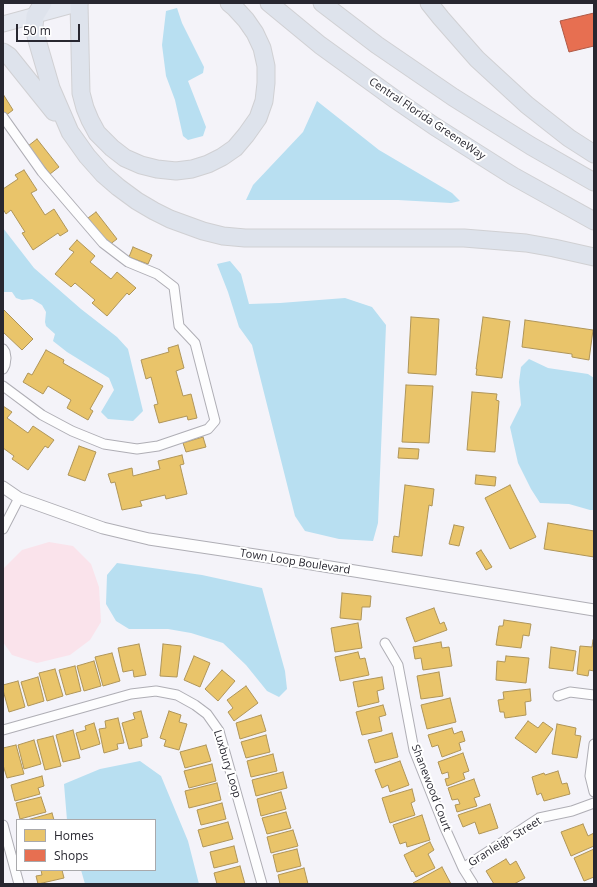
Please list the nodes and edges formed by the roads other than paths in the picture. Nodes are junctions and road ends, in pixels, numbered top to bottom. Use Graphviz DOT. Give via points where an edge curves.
graph roads {
  1 [pos="79,3"];
  2 [pos="229,3"];
  3 [pos="269,3"];
  4 [pos="322,3"];
  5 [pos="429,3"];
  6 [pos="39,9"];
  7 [pos="3,24"];
  8 [pos="3,52"];
  9 [pos="3,117"];
  10 [pos="70,132"];
  11 [pos="594,154"];
  12 [pos="594,182"];
  13 [pos="594,221"];
  14 [pos="594,257"];
  15 [pos="3,349"];
  16 [pos="3,369"];
  17 [pos="3,386"];
  18 [pos="3,487"];
  19 [pos="19,498"];
  20 [pos="3,529"];
  21 [pos="594,610"];
  22 [pos="385,643"];
  23 [pos="594,695"];
  24 [pos="558,696"];
  25 [pos="3,730"];
  26 [pos="594,744"];
  27 [pos="594,792"];
  28 [pos="594,804"];
  29 [pos="3,825"];
  30 [pos="463,868"];
  31 [pos="19,884"];
  32 [pos="262,884"];
  33 [pos="473,884"];
  1 -- 2 [label="highway" via="81,93 97,133 125,158 156,169 176,171 208,164 235,148 258,118 264,101 266,66 262,48 246,20"];
  1 -- 6 [label="highway"];
  3 -- 13 [label="highway, Central Florida GreeneWay" via="320,45 434,126 514,176"];
  4 -- 12 [label="highway" via="377,45 453,97"];
  5 -- 11 [label="highway" via="477,59 527,106"];
  6 -- 7 [label="highway"];
  6 -- 10 [label="highway" via="34,27 37,40 51,88"];
  8 -- 10 [label="highway" via="9,56"];
  9 -- 17 [label="street" via="42,172 103,244 128,262 157,274 174,286 179,326 195,343 216,421 208,429 158,446 137,449 110,445 72,432 42,415"];
  10 -- 14 [label="highway" via="103,174 137,202 170,219 223,236 264,239 464,238 526,243"];
  15 -- 16 [label="street" via="6,358"];
  18 -- 19 [label="street, Town Loop Boulevard"];
  19 -- 20 [label="street"];
  19 -- 21 [label="street, Town Loop Boulevard" via="103,528 149,539"];
  22 -- 30 [label="street, Shanewood Court" via="398,665 414,750"];
  23 -- 24 [label="street" via="570,692"];
  25 -- 32 [label="street, Luxbury Loop" via="131,694 163,692 177,695 195,705 207,714 219,730"];
  26 -- 27 [label="street" via="590,776"];
  28 -- 30 [label="street, Granleigh Street" via="539,818"];
  29 -- 31 [label="street"];
  30 -- 33 [label="street, Shanewood Court"];
}
